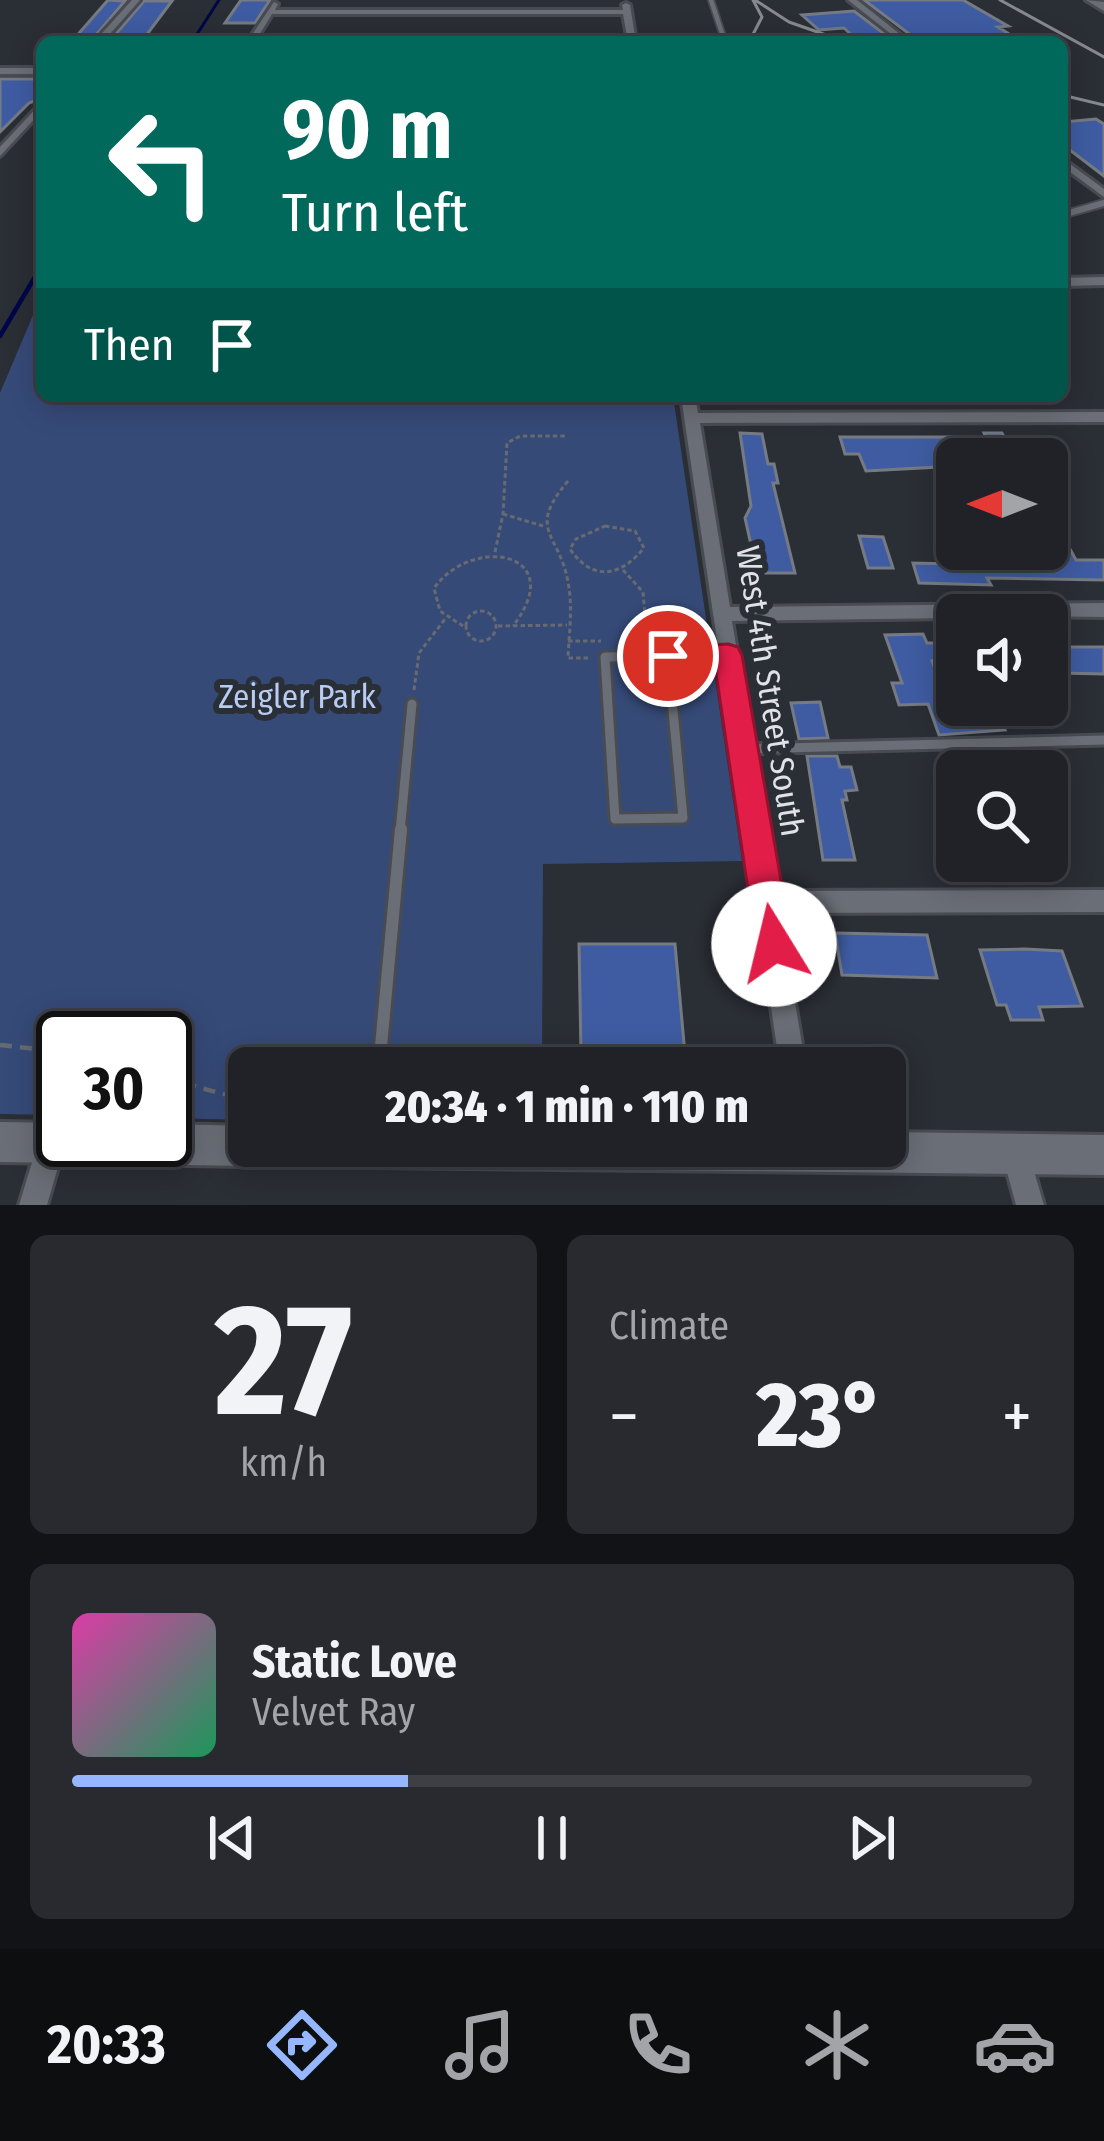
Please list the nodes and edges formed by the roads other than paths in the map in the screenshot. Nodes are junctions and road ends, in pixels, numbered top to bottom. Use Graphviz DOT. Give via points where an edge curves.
graph roads {
  1 [pos="136,0"];
  2 [pos="276,0"];
  3 [pos="711,0"];
  4 [pos="852,0"];
  5 [pos="1092,0"];
  6 [pos="626,6"];
  7 [pos="1104,7"];
  8 [pos="269,12"];
  9 [pos="103,36"];
  10 [pos="255,36"];
  11 [pos="631,36"];
  12 [pos="723,36"];
  13 [pos="898,36"];
  14 [pos="0,71"];
  15 [pos="36,71"];
  16 [pos="36,110"];
  17 [pos="6,138"];
  18 [pos="0,153"];
  19 [pos="1068,166"];
  20 [pos="1104,194"];
  21 [pos="1104,203"];
  22 [pos="1068,213"];
  23 [pos="1104,281"];
  24 [pos="1068,282"];
  25 [pos="690,407"];
  26 [pos="1104,417"];
  27 [pos="1104,610"];
  28 [pos="722,614"];
  29 [pos="728,655"];
  30 [pos="668,656"];
  31 [pos="412,704"];
  32 [pos="1104,740"];
  33 [pos="743,749"];
  34 [pos="767,902"];
  35 [pos="1104,902"];
  36 [pos="381,1047"];
  37 [pos="790,1047"];
  38 [pos="0,1142"];
  39 [pos="36,1143"];
  40 [pos="192,1144"];
  41 [pos="228,1145"];
  42 [pos="906,1151"];
  43 [pos="1016,1154"];
  44 [pos="1104,1155"];
  45 [pos="44,1167"];
  46 [pos="33,1205"];
  47 [pos="1030,1205"];
  1 -- 9 [label="street"];
  2 -- 8 [label="street"];
  3 -- 12 [label="lane"];
  4 -- 13 [label="street"];
  5 -- 7 [label="street"];
  6 -- 8 [label="street"];
  6 -- 11 [label="street"];
  8 -- 10 [label="street"];
  14 -- 15 [label="street"];
  16 -- 17 [label="street"];
  17 -- 18 [label="street"];
  19 -- 20 [label="street"];
  21 -- 22 [label="lane"];
  23 -- 24 [label="street"];
  25 -- 26 [label="street"];
  25 -- 28 [label="street, West 4th Street South"];
  27 -- 28 [label="street"];
  28 -- 29 [label="street, West 4th Street South"];
  29 -- 30 [label="lane"];
  29 -- 33 [label="street, West 4th Street South"];
  30 -- 30 [label="lane" via="605,657 615,819 683,818"];
  31 -- 36 [label="lane"];
  32 -- 33 [label="lane"];
  33 -- 34 [label="street, West 4th Street South"];
  34 -- 35 [label="street"];
  34 -- 37 [label="street, West 4th Street South"];
  38 -- 39 [label="street"];
  40 -- 41 [label="street"];
  42 -- 43 [label="street"];
  43 -- 44 [label="street"];
  43 -- 47 [label="street"];
  45 -- 46 [label="street"];
}
